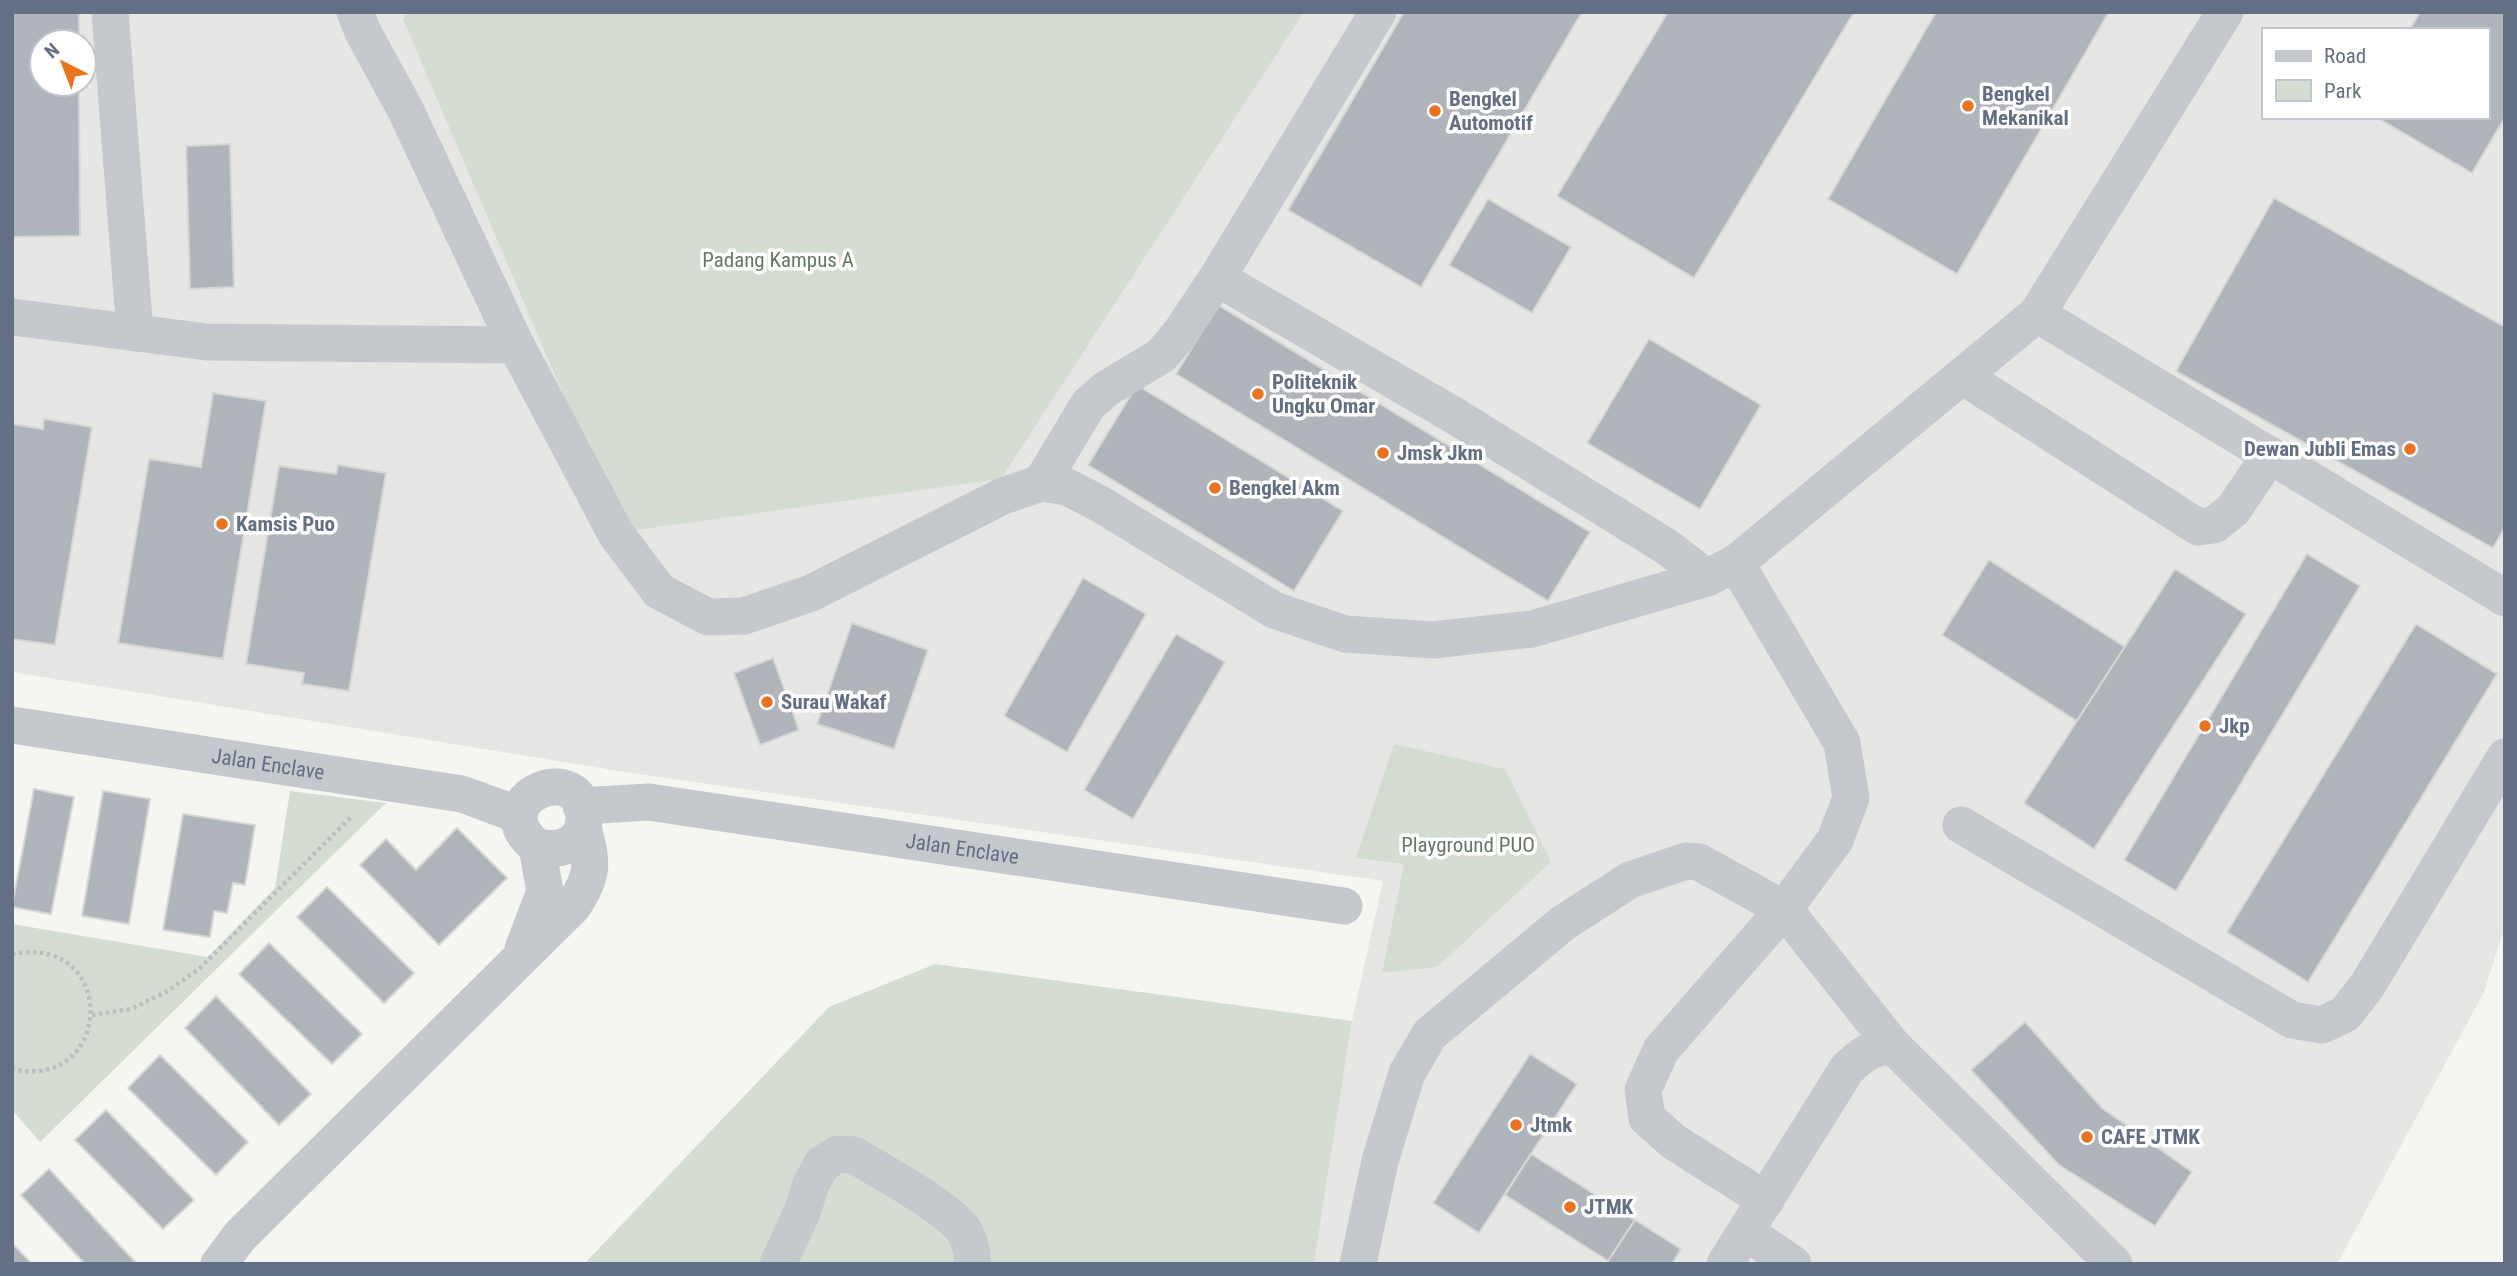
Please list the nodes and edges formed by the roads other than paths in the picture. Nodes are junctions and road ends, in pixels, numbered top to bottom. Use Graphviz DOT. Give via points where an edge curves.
graph roads {
  1 [pos="110,12"];
  2 [pos="1378,12"];
  3 [pos="2225,12"];
  4 [pos="366,19"];
  5 [pos="1217,278"];
  6 [pos="2036,314"];
  7 [pos="12,317"];
  8 [pos="135,333"];
  9 [pos="516,345"];
  10 [pos="1962,376"];
  11 [pos="2270,455"];
  12 [pos="1041,483"];
  13 [pos="1721,570"];
  14 [pos="2504,595"];
  15 [pos="12,724"];
  16 [pos="2505,757"];
  17 [pos="519,815"];
  18 [pos="582,816"];
  19 [pos="1961,825"];
  20 [pos="537,847"];
  21 [pos="1343,906"];
  22 [pos="1784,909"];
  23 [pos="519,960"];
  24 [pos="1893,1046"];
  25 [pos="1766,1200"];
  26 [pos="1746,1232"];
  27 [pos="219,1264"];
  28 [pos="778,1264"];
  29 [pos="972,1264"];
  30 [pos="1358,1264"];
  31 [pos="1725,1264"];
  32 [pos="1793,1264"];
  33 [pos="2114,1264"];
  1 -- 8 [label="street"];
  2 -- 5 [label="street"];
  3 -- 6 [label="street"];
  4 -- 9 [label="street"];
  5 -- 12 [label="street" via="1162,355 1088,405"];
  5 -- 13 [label="street" via="1455,416 1667,547"];
  6 -- 10 [label="street"];
  6 -- 11 [label="street"];
  7 -- 8 [label="street"];
  8 -- 9 [label="street" via="207,342"];
  9 -- 12 [label="street" via="617,534 659,591 708,617 744,616 811,593 1003,496"];
  10 -- 11 [label="street" via="2199,527 2214,525 2233,510"];
  10 -- 13 [label="street"];
  11 -- 14 [label="street"];
  12 -- 13 [label="street" via="1067,487 1100,504 1274,610 1345,634 1433,640 1532,629"];
  13 -- 22 [label="street" via="1842,743 1851,798 1835,840"];
  15 -- 17 [label="street, Jalan Enclave" via="462,794"];
  16 -- 19 [label="street" via="2367,986 2345,1014 2322,1025 2292,1020"];
  17 -- 18 [label="street" via="531,794 553,786 575,795"];
  17 -- 20 [label="street" via="527,839"];
  18 -- 20 [label="street" via="571,844 562,849"];
  18 -- 21 [label="street, Jalan Enclave" via="649,802"];
  18 -- 23 [label="street" via="592,860 587,885 573,906"];
  20 -- 23 [label="street" via="545,891"];
  22 -- 24 [label="street"];
  22 -- 25 [label="street" via="1661,1050 1643,1090 1647,1118 1674,1142"];
  22 -- 30 [label="street" via="1699,862 1686,861 1630,880 1563,923 1430,1034 1407,1073 1380,1161"];
  23 -- 27 [label="street" via="240,1237"];
  24 -- 25 [label="street" via="1864,1053 1847,1069"];
  24 -- 33 [label="street"];
  25 -- 26 [label="street"];
  26 -- 31 [label="street"];
  26 -- 32 [label="street"];
  28 -- 29 [label="street" via="822,1164 838,1154 854,1155 939,1209 963,1229 974,1256"];
}
